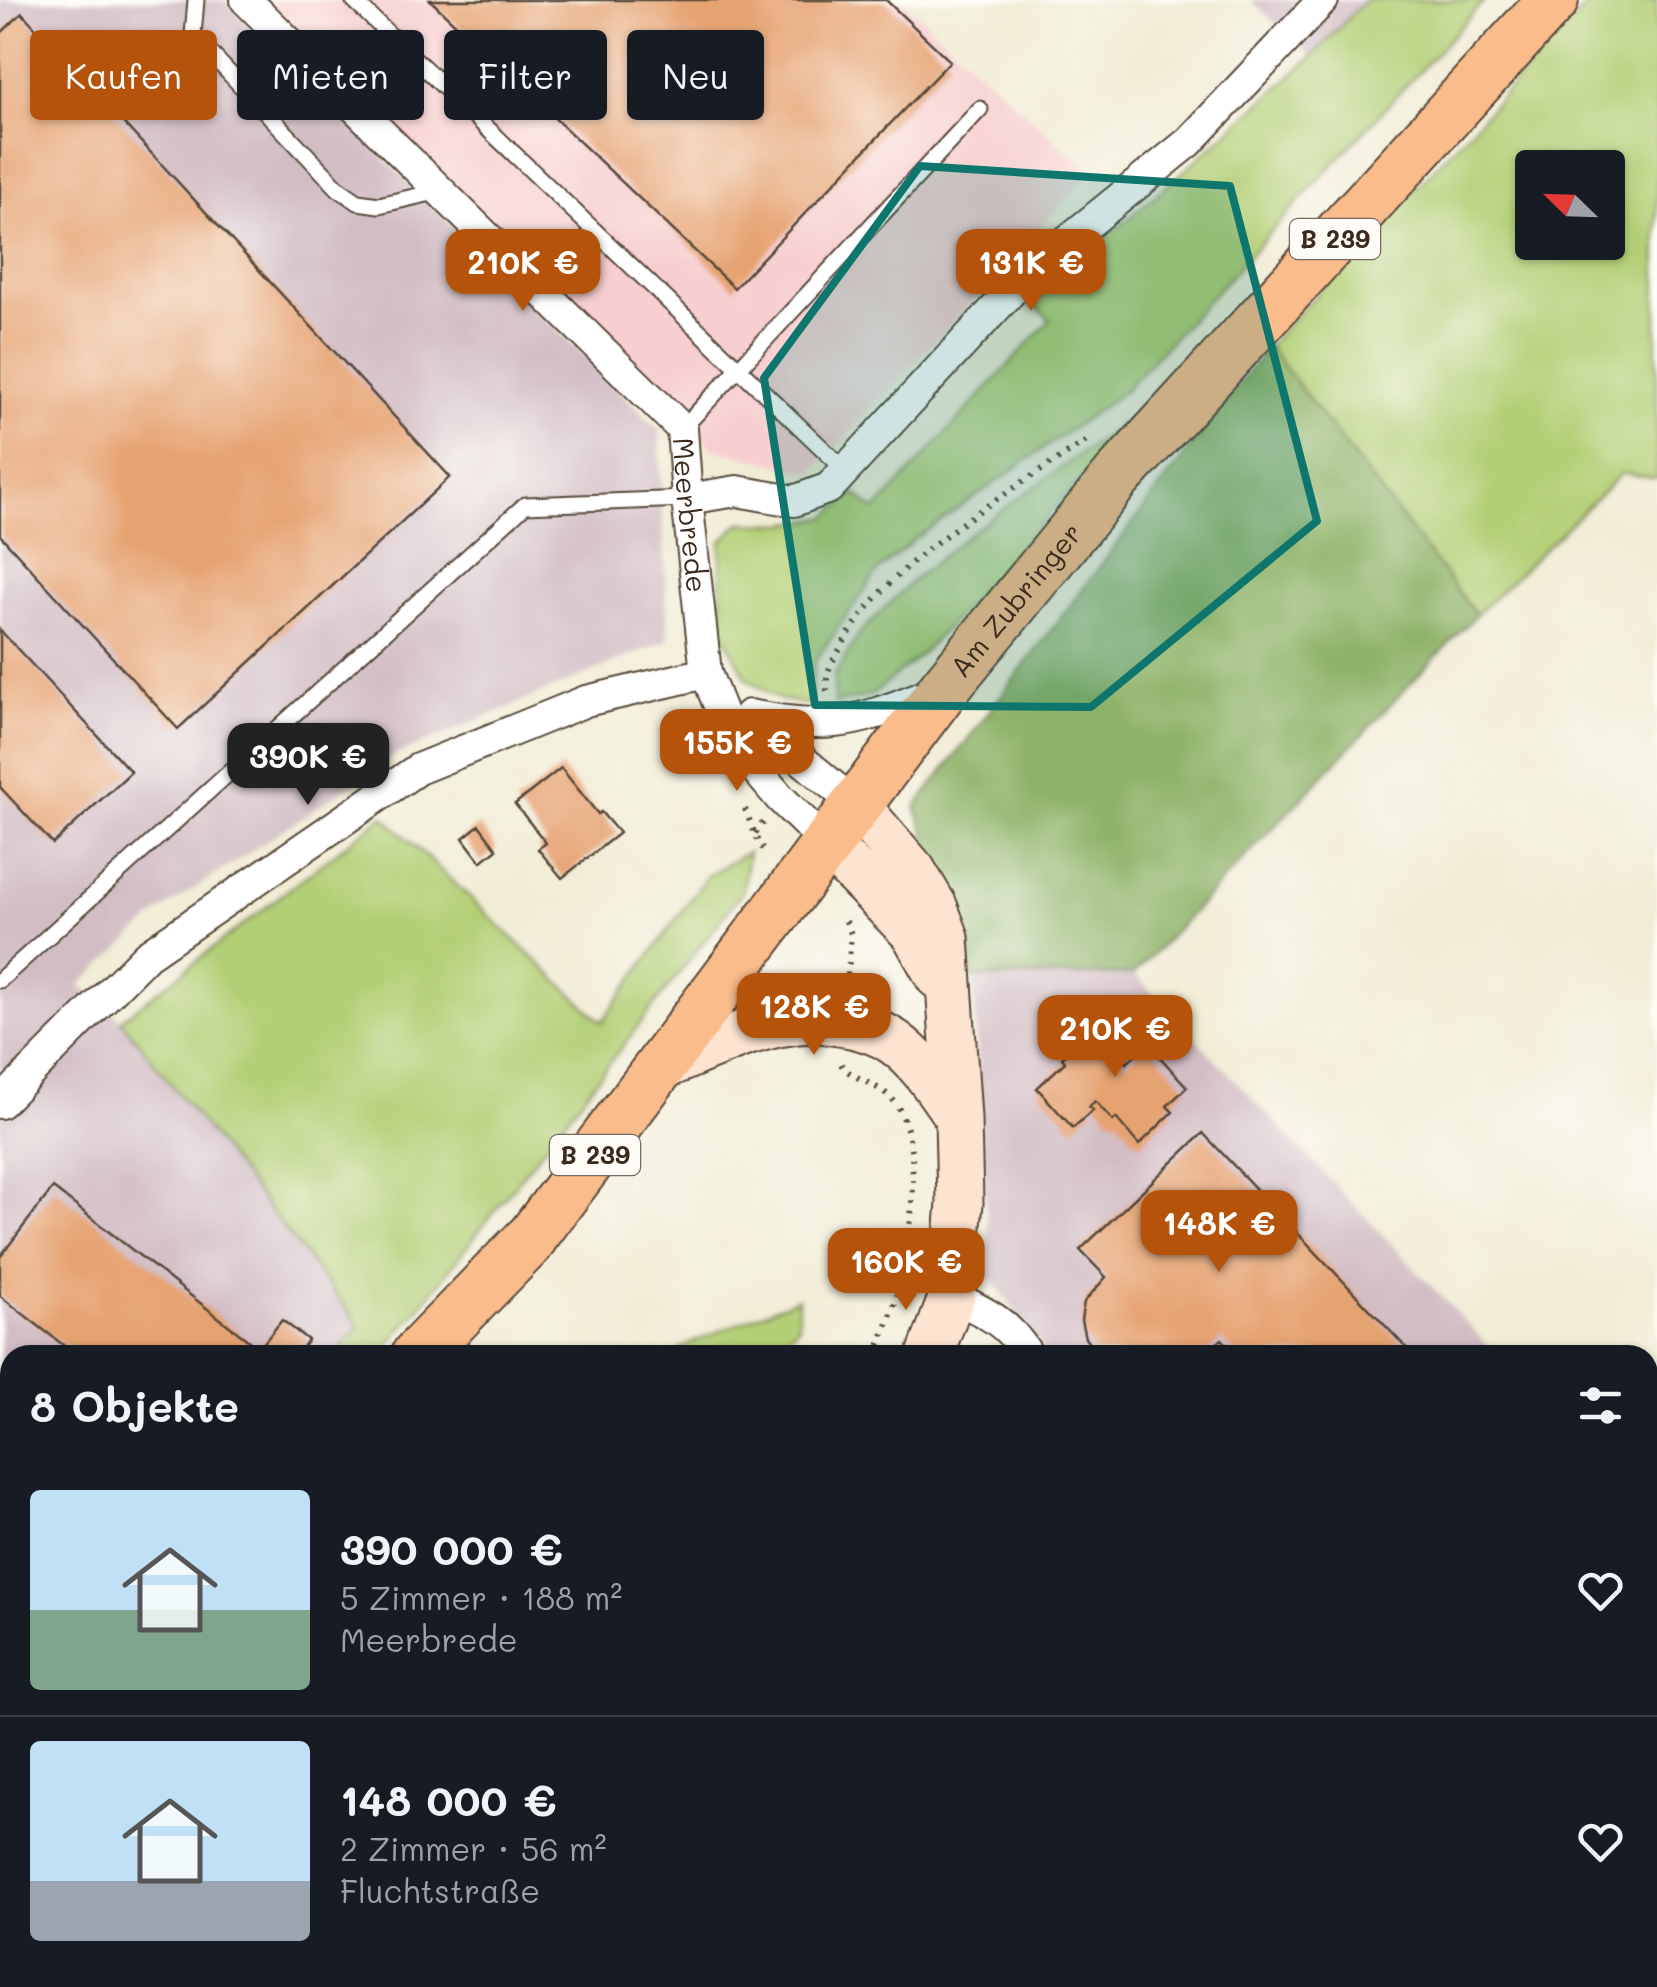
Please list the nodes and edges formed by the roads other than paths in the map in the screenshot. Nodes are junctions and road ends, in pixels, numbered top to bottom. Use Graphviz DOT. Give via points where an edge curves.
graph roads {
  1 [pos="196,0"];
  2 [pos="246,0"];
  3 [pos="353,0"];
  4 [pos="1324,0"];
  5 [pos="1553,0"];
  6 [pos="980,109"];
  7 [pos="440,192"];
  8 [pos="739,368"];
  9 [pos="682,429"];
  10 [pos="845,470"];
  11 [pos="687,499"];
  12 [pos="712,686"];
  13 [pos="945,687"];
  14 [pos="749,715"];
  15 [pos="828,843"];
  16 [pos="0,980"];
  17 [pos="660,1068"];
  18 [pos="0,1102"];
  19 [pos="958,1118"];
  20 [pos="530,1240"];
  21 [pos="952,1296"];
  22 [pos="428,1345"];
  23 [pos="462,1345"];
  24 [pos="934,1345"];
  25 [pos="1022,1345"];
  1 -- 7 [label="lane" via="194,35 339,189 358,202 379,205"];
  2 -- 7 [label="street, Meerbrede"];
  3 -- 8 [label="lane"];
  4 -- 10 [label="street" via="1189,142 1031,270"];
  5 -- 13 [label="main road, Am Zubringer / B 239" via="1117,478"];
  6 -- 8 [label="lane"];
  7 -- 9 [label="street, Meerbrede"];
  8 -- 9 [label="lane"];
  8 -- 10 [label="lane"];
  9 -- 11 [label="street, Meerbrede"];
  10 -- 11 [label="street" via="828,488 794,500 737,491"];
  11 -- 12 [label="street, Meerbrede"];
  11 -- 16 [label="lane" via="525,505"];
  12 -- 14 [label="street"];
  12 -- 15 [label="street, Meerbrede" via="742,754"];
  12 -- 18 [label="street" via="586,701 418,768 148,955"];
  13 -- 14 [label="street" via="854,720 788,722"];
  13 -- 15 [label="main road, Am Zubringer / B 239"];
  14 -- 15 [label="street"];
  15 -- 17 [label="main road, Am Zubringer / B 239"];
  15 -- 19 [label="main road" via="914,933 948,996"];
  17 -- 19 [label="main road" via="775,1026 814,1020 866,1028 893,1041 922,1068"];
  17 -- 20 [label="main road, Am Zubringer / B 239"];
  19 -- 21 [label="main road"];
  20 -- 22 [label="highway, Am Zubringer / B 239"];
  20 -- 23 [label="highway, Am Zubringer / B 239"];
  21 -- 24 [label="main road"];
  21 -- 25 [label="street" via="993,1315"];
}
